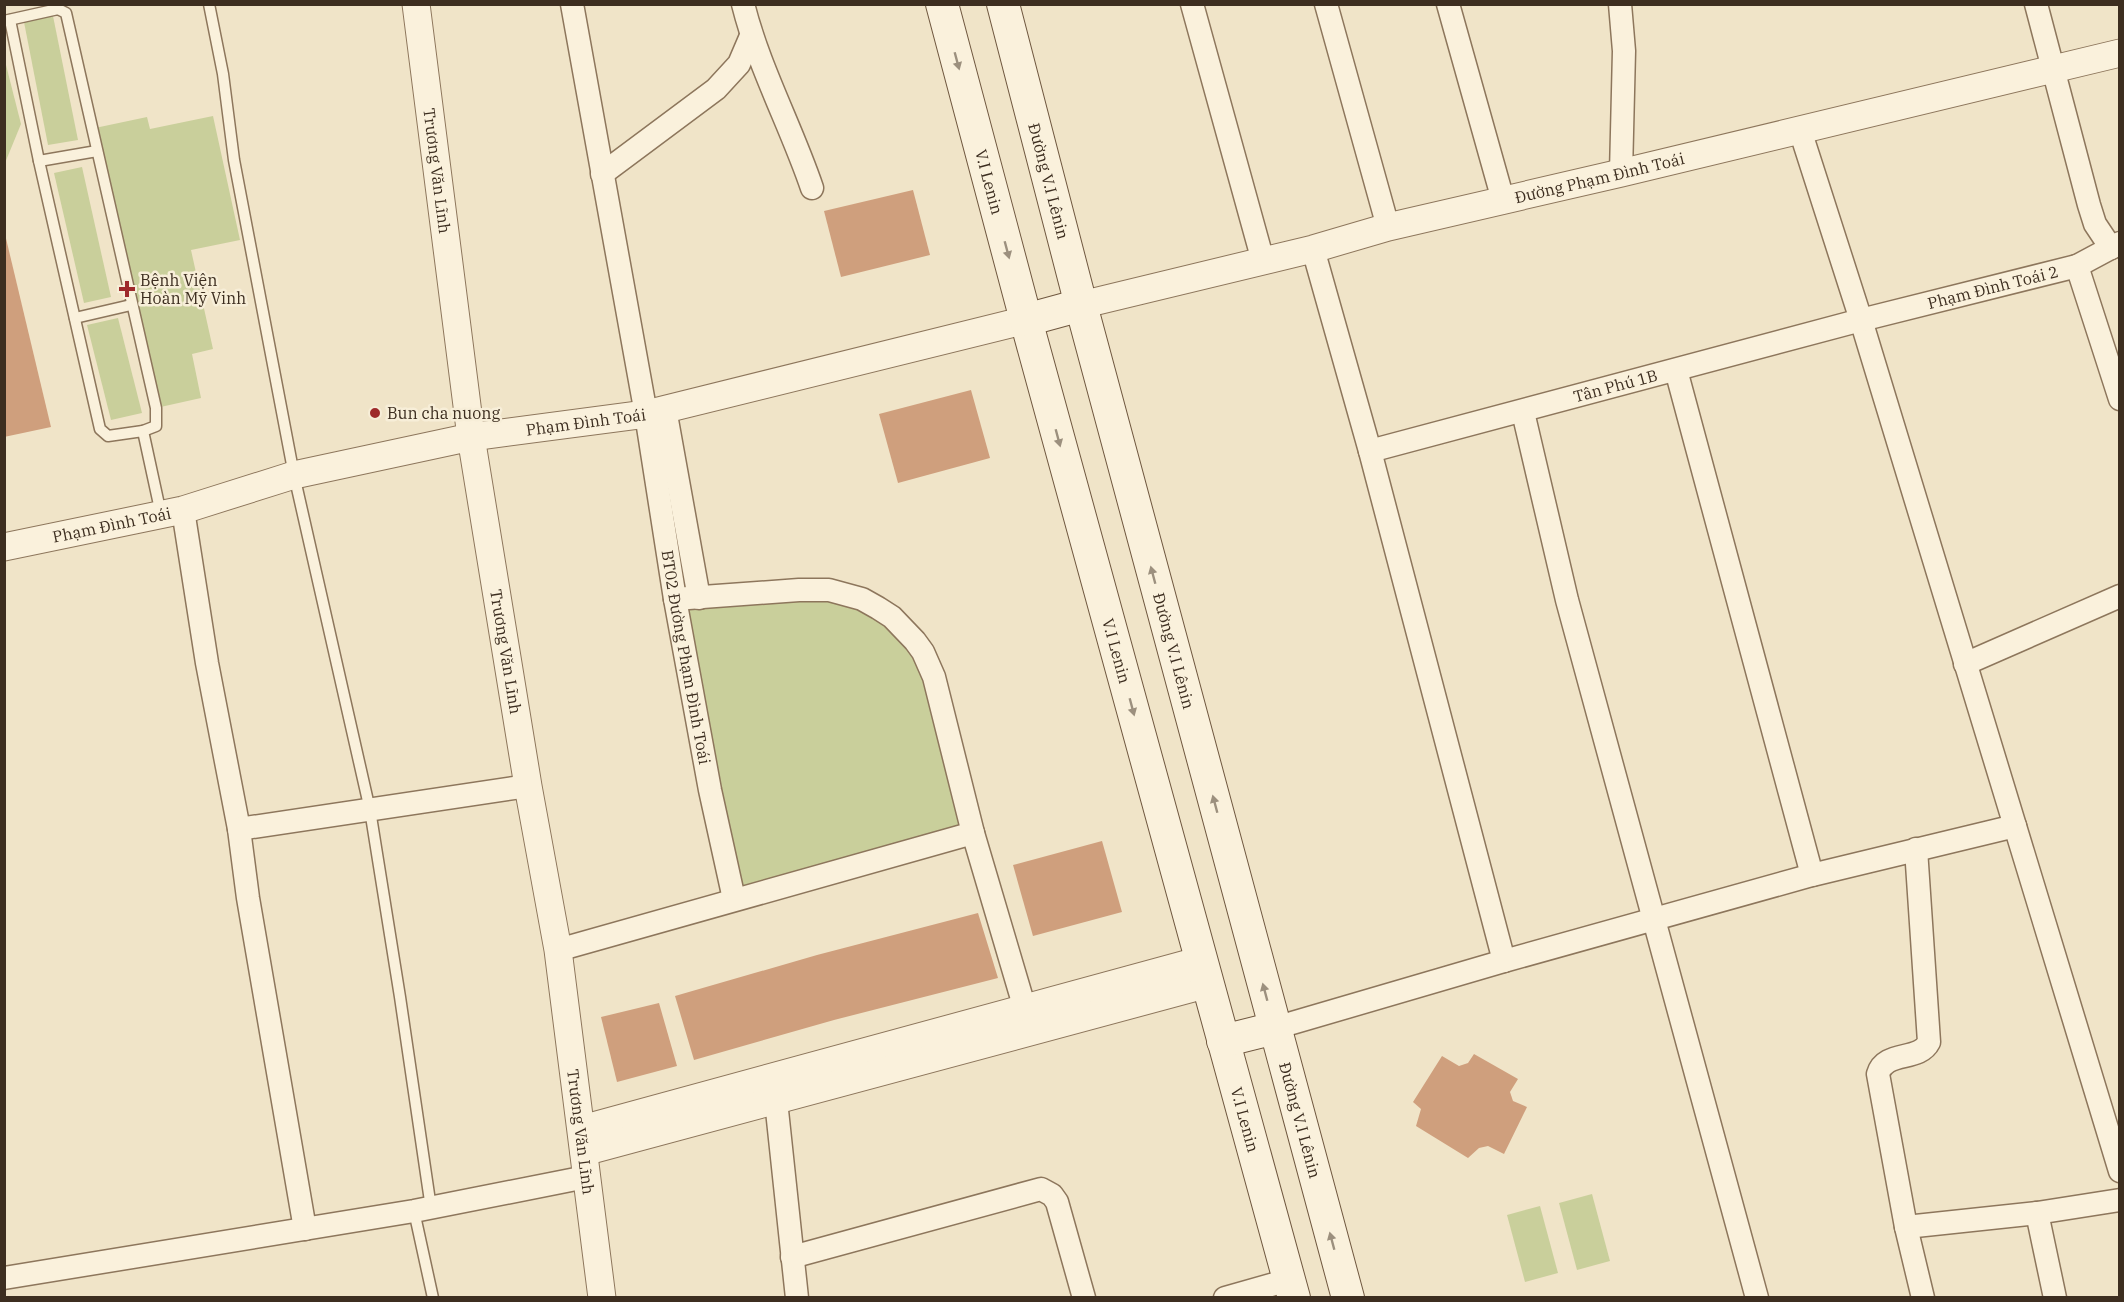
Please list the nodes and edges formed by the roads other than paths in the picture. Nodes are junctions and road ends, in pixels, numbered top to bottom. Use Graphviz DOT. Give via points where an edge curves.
graph roads {
  1 [pos="209,4"];
  2 [pos="416,4"];
  3 [pos="572,4"];
  4 [pos="743,4"];
  5 [pos="942,4"];
  6 [pos="1003,4"];
  7 [pos="1192,4"];
  8 [pos="1326,4"];
  9 [pos="1448,4"];
  10 [pos="1620,4"];
  11 [pos="2036,4"];
  12 [pos="7,21"];
  13 [pos="751,36"];
  14 [pos="2120,53"];
  15 [pos="2052,69"];
  16 [pos="1800,130"];
  17 [pos="97,151"];
  18 [pos="39,161"];
  19 [pos="1621,173"];
  20 [pos="602,174"];
  21 [pos="812,188"];
  22 [pos="1503,200"];
  23 [pos="1388,226"];
  24 [pos="2115,245"];
  25 [pos="1313,249"];
  26 [pos="1263,261"];
  27 [pos="2077,266"];
  28 [pos="131,305"];
  29 [pos="1081,305"];
  30 [pos="75,318"];
  31 [pos="1026,320"];
  32 [pos="1861,320"];
  33 [pos="1676,370"];
  34 [pos="2120,399"];
  35 [pos="656,412"];
  36 [pos="1522,412"];
  37 [pos="143,431"];
  38 [pos="471,437"];
  39 [pos="1370,451"];
  40 [pos="294,475"];
  41 [pos="172,512"];
  42 [pos="4,547"];
  43 [pos="2120,596"];
  44 [pos="699,597"];
  45 [pos="675,599"];
  46 [pos="1965,664"];
  47 [pos="528,786"];
  48 [pos="370,810"];
  49 [pos="2015,826"];
  50 [pos="239,829"];
  51 [pos="973,832"];
  52 [pos="1916,849"];
  53 [pos="1812,875"];
  54 [pos="734,899"];
  55 [pos="1655,920"];
  56 [pos="558,950"];
  57 [pos="1504,961"];
  58 [pos="1204,972"];
  59 [pos="1025,1009"];
  60 [pos="1275,1028"];
  61 [pos="1223,1041"];
  62 [pos="776,1101"];
  63 [pos="584,1153"];
  64 [pos="2120,1171"];
  65 [pos="2120,1200"];
  66 [pos="422,1210"];
  67 [pos="2037,1213"];
  68 [pos="1906,1227"];
  69 [pos="305,1229"];
  70 [pos="792,1257"];
  71 [pos="4,1278"];
  72 [pos="1291,1288"];
  73 [pos="433,1298"];
  74 [pos="602,1298"];
  75 [pos="797,1298"];
  76 [pos="1084,1298"];
  77 [pos="1225,1298"];
  78 [pos="1348,1298"];
  79 [pos="1757,1298"];
  80 [pos="1923,1298"];
  81 [pos="2055,1298"];
  1 -- 40 [label="lane" via="234,160"];
  2 -- 38 [label="street, Trương Văn Lĩnh"];
  3 -- 20 [label="street"];
  4 -- 13 [label="street"];
  5 -- 31 [label="main road, V.I Lenin, one-way"];
  6 -- 29 [label="main road, Đường V.I Lênin"];
  7 -- 26 [label="street"];
  8 -- 23 [label="street"];
  9 -- 22 [label="street"];
  10 -- 19 [label="street" via="1624,51"];
  11 -- 15 [label="street"];
  12 -- 17 [label="lane" via="58,9 66,13"];
  12 -- 18 [label="lane"];
  13 -- 20 [label="street" via="728,78"];
  13 -- 21 [label="street"];
  14 -- 15 [label="street, Đường Phạm Đình Toái"];
  15 -- 16 [label="street, Đường Phạm Đình Toái"];
  15 -- 24 [label="street" via="2089,205 2096,224"];
  16 -- 19 [label="street, Đường Phạm Đình Toái"];
  16 -- 32 [label="street"];
  17 -- 18 [label="lane"];
  17 -- 28 [label="lane"];
  18 -- 30 [label="lane"];
  19 -- 22 [label="street, Đường Phạm Đình Toái"];
  20 -- 35 [label="street"];
  22 -- 23 [label="street, Đường Phạm Đình Toái"];
  23 -- 25 [label="street, Đường Phạm Đình Toái"];
  24 -- 27 [label="street, Phạm Đình Toái 2"];
  25 -- 26 [label="street, Đường Phạm Đình Toái"];
  25 -- 39 [label="street"];
  26 -- 29 [label="street, Đường Phạm Đình Toái"];
  27 -- 32 [label="street, Phạm Đình Toái 2"];
  27 -- 34 [label="street"];
  28 -- 30 [label="lane"];
  28 -- 37 [label="lane" via="156,408 156,426"];
  29 -- 31 [label="main road"];
  60 -- 29 [label="main road, Đường V.I Lênin, one-way"];
  30 -- 37 [label="lane" via="100,429 108,436"];
  31 -- 35 [label="street, Phạm Đình Toái"];
  31 -- 58 [label="main road, V.I Lenin, one-way"];
  32 -- 33 [label="street, Tân Phú 1B"];
  32 -- 46 [label="street"];
  33 -- 36 [label="street, Tân Phú 1B"];
  33 -- 53 [label="street"];
  35 -- 38 [label="street, Phạm Đình Toái"];
  35 -- 44 [label="street, BT02 Đường Phạm Đình Toái"];
  35 -- 45 [label="street, BT02 Đường Phạm Đình Toái"];
  36 -- 39 [label="street, Tân Phú 1B"];
  36 -- 55 [label="street" via="1567,600"];
  37 -- 41 [label="lane"];
  38 -- 40 [label="street, Phạm Đình Toái"];
  38 -- 47 [label="street, Trương Văn Lĩnh"];
  39 -- 57 [label="street"];
  40 -- 41 [label="street, Phạm Đình Toái"];
  40 -- 48 [label="lane"];
  41 -- 42 [label="street, Phạm Đình Toái"];
  41 -- 50 [label="street" via="207,663"];
  43 -- 46 [label="street"];
  44 -- 45 [label="street"];
  44 -- 51 [label="street" via="829,590 862,599 892,617 915,641 934,677"];
  45 -- 54 [label="street, BT02 Đường Phạm Đình Toái"];
  46 -- 49 [label="street"];
  47 -- 48 [label="street"];
  47 -- 56 [label="street, Trương Văn Lĩnh"];
  48 -- 50 [label="street"];
  48 -- 66 [label="lane" via="400,997"];
  49 -- 52 [label="street"];
  49 -- 64 [label="street"];
  50 -- 69 [label="street"];
  51 -- 54 [label="street"];
  51 -- 59 [label="street"];
  52 -- 53 [label="street"];
  52 -- 68 [label="street" via="1929,1042 1923,1050 1888,1060 1878,1074"];
  53 -- 55 [label="street"];
  54 -- 56 [label="street"];
  55 -- 57 [label="street"];
  55 -- 79 [label="street"];
  56 -- 63 [label="street, Trương Văn Lĩnh"];
  57 -- 60 [label="street"];
  58 -- 59 [label="street"];
  58 -- 61 [label="main road, V.I Lenin"];
  58 -- 62 [label="street"];
  59 -- 63 [label="street"];
  60 -- 61 [label="main road"];
  78 -- 60 [label="main road, Đường V.I Lênin, one-way"];
  61 -- 72 [label="main road, V.I Lenin"];
  62 -- 63 [label="street"];
  62 -- 70 [label="street"];
  63 -- 66 [label="street"];
  63 -- 74 [label="street, Trương Văn Lĩnh"];
  65 -- 67 [label="street"];
  66 -- 69 [label="street"];
  66 -- 73 [label="lane"];
  67 -- 68 [label="street"];
  67 -- 81 [label="street"];
  68 -- 80 [label="street"];
  69 -- 71 [label="street"];
  70 -- 75 [label="street"];
  70 -- 76 [label="street" via="1041,1190 1057,1202"];
  72 -- 77 [label="street"];
}
